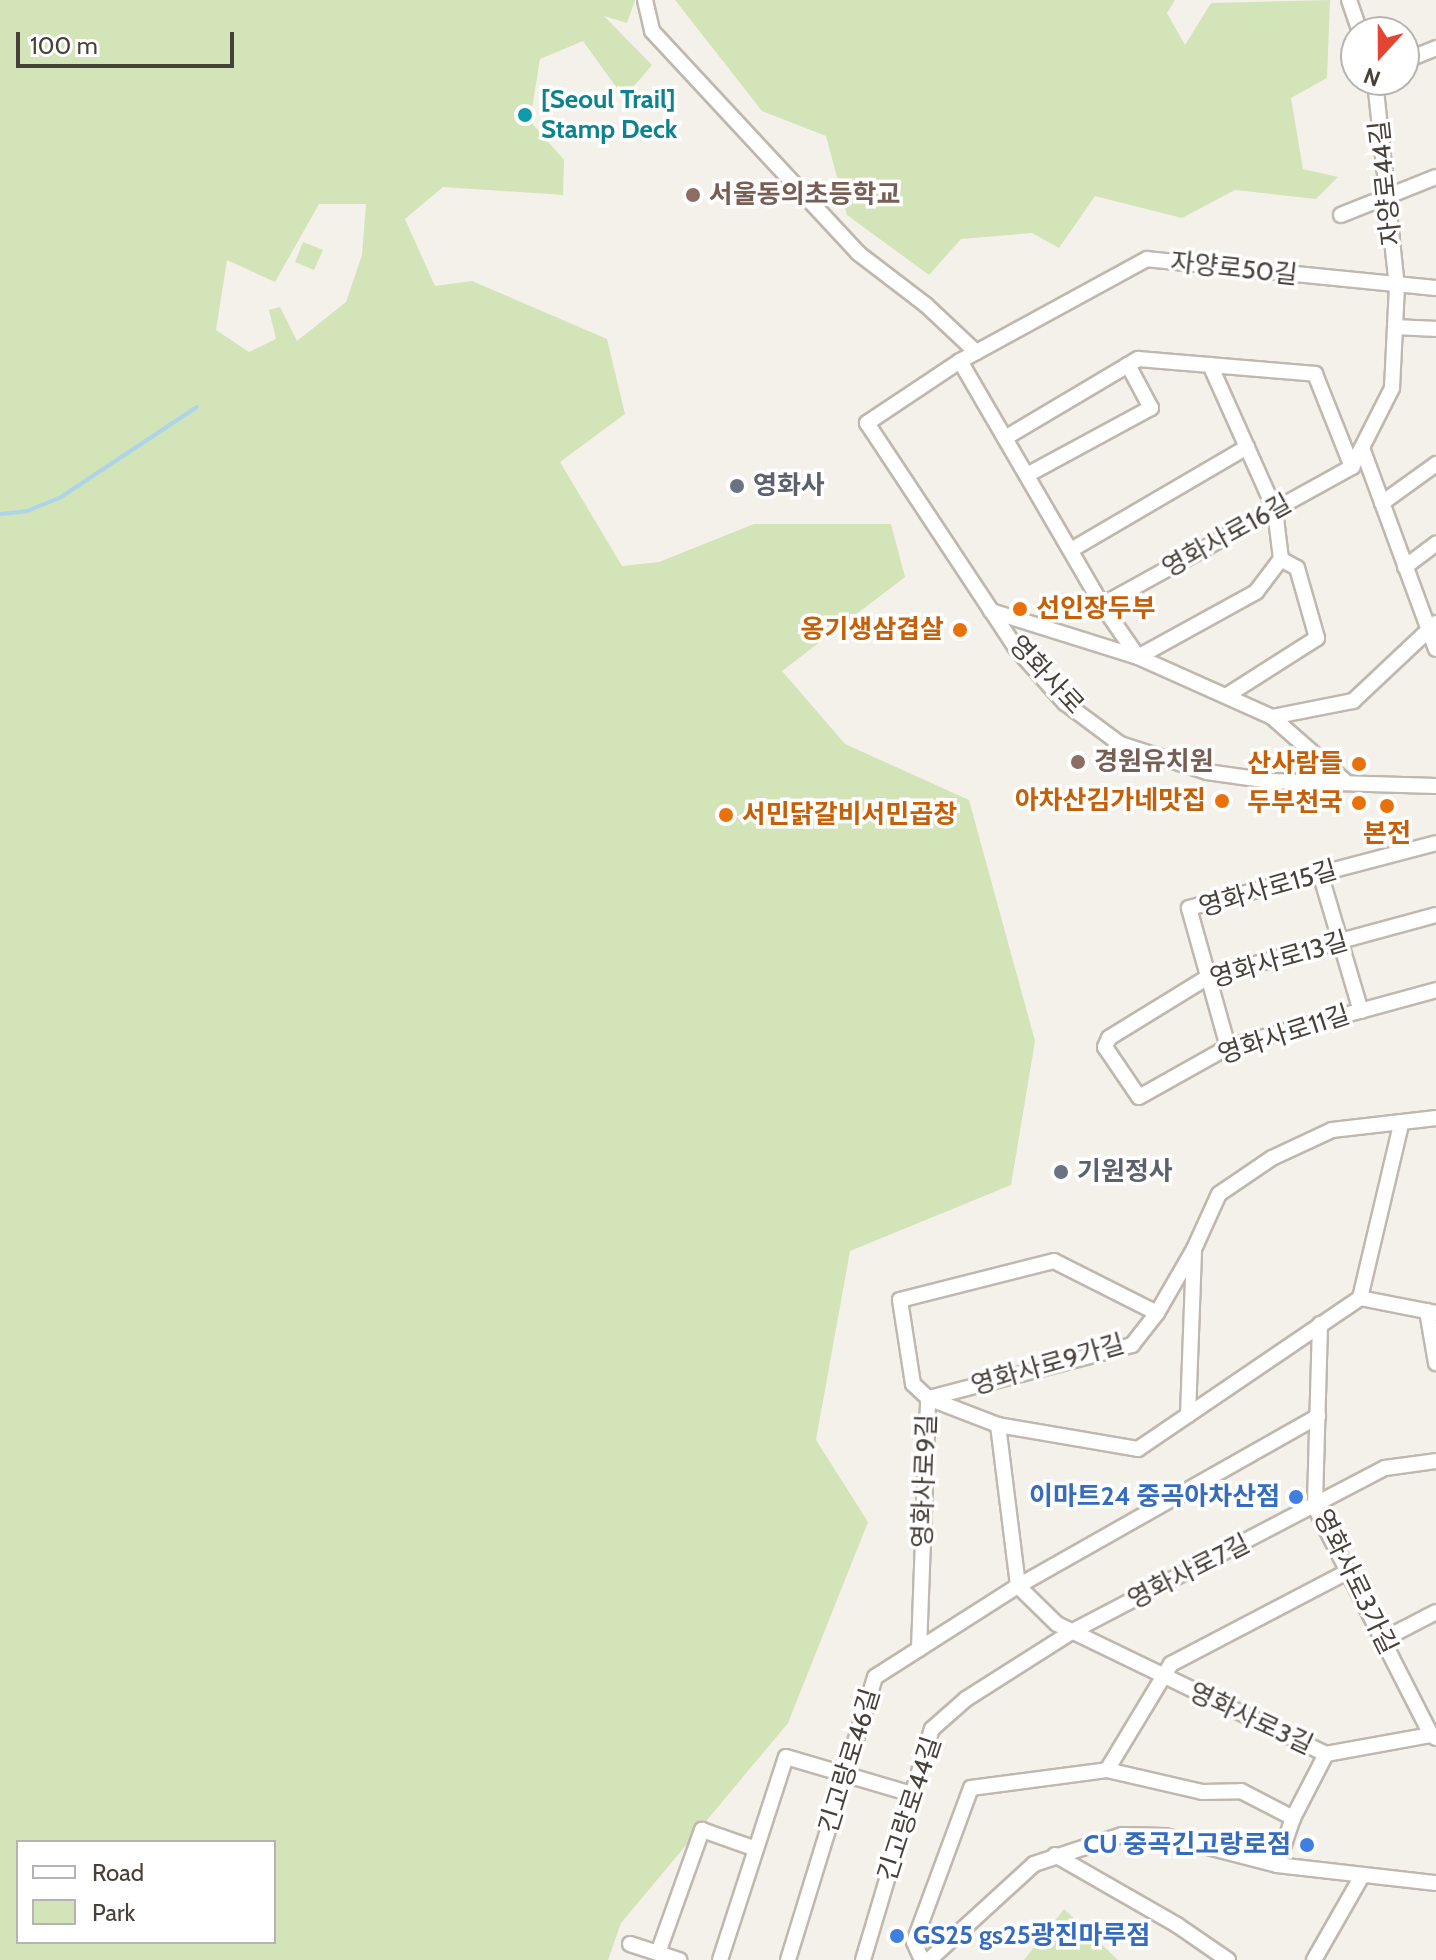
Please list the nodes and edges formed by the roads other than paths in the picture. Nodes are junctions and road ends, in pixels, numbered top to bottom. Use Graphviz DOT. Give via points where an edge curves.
graph roads {
  1 [pos="645,0"];
  2 [pos="1377,96"];
  3 [pos="1436,177"];
  4 [pos="1386,195"];
  5 [pos="1341,215"];
  6 [pos="1397,287"];
  7 [pos="1436,288"];
  8 [pos="1395,327"];
  9 [pos="1436,329"];
  10 [pos="976,352"];
  11 [pos="960,361"];
  12 [pos="1128,365"];
  13 [pos="1210,365"];
  14 [pos="1005,438"];
  15 [pos="1247,447"];
  16 [pos="1362,448"];
  17 [pos="1436,464"];
  18 [pos="1352,467"];
  19 [pos="1027,475"];
  20 [pos="1382,503"];
  21 [pos="1275,510"];
  22 [pos="1436,544"];
  23 [pos="1071,550"];
  24 [pos="1281,559"];
  25 [pos="1405,567"];
  26 [pos="1102,605"];
  27 [pos="991,611"];
  28 [pos="1432,627"];
  29 [pos="1436,649"];
  30 [pos="1138,657"];
  31 [pos="1226,696"];
  32 [pos="1272,717"];
  33 [pos="1347,783"];
  34 [pos="1436,786"];
  35 [pos="1436,843"];
  36 [pos="1320,873"];
  37 [pos="1436,915"];
  38 [pos="1341,941"];
  39 [pos="1208,977"];
  40 [pos="1436,990"];
  41 [pos="1361,1011"];
  42 [pos="1228,1047"];
  43 [pos="1139,1097"];
  44 [pos="1436,1118"];
  45 [pos="1401,1124"];
  46 [pos="1194,1249"];
  47 [pos="1360,1298"];
  48 [pos="1432,1312"];
  49 [pos="1157,1313"];
  50 [pos="1320,1324"];
  51 [pos="1436,1363"];
  52 [pos="928,1398"];
  53 [pos="1188,1415"];
  54 [pos="1318,1416"];
  55 [pos="998,1425"];
  56 [pos="1436,1461"];
  57 [pos="1315,1507"];
  58 [pos="1347,1572"];
  59 [pos="1018,1586"];
  60 [pos="1436,1612"];
  61 [pos="1073,1631"];
  62 [pos="1382,1640"];
  63 [pos="919,1649"];
  64 [pos="1161,1677"];
  65 [pos="1433,1736"];
  66 [pos="1326,1754"];
  67 [pos="1107,1770"];
  68 [pos="845,1775"];
  69 [pos="912,1794"];
  70 [pos="1293,1818"];
  71 [pos="756,1849"];
  72 [pos="1055,1855"];
  73 [pos="1277,1865"];
  74 [pos="1362,1876"];
  75 [pos="1436,1883"];
  76 [pos="630,1944"];
  77 [pos="658,1953"];
  78 [pos="679,1960"];
  79 [pos="720,1960"];
  80 [pos="788,1960"];
  81 [pos="863,1960"];
  82 [pos="922,1960"];
  83 [pos="929,1960"];
  84 [pos="1228,1960"];
  85 [pos="1315,1960"];
  1 -- 10 [label="street" via="652,31 858,253"];
  2 -- 4 [label="street, 자양로44길"];
  3 -- 4 [label="street"];
  4 -- 5 [label="street"];
  4 -- 6 [label="street, 자양로44길"];
  6 -- 7 [label="street, 자양로50길"];
  6 -- 8 [label="street, 자양로44길"];
  6 -- 10 [label="street, 자양로50길" via="1147,259"];
  8 -- 9 [label="street"];
  8 -- 16 [label="street, 자양로44길" via="1392,388"];
  10 -- 11 [label="street, 자양로50길"];
  11 -- 14 [label="street"];
  11 -- 27 [label="street, 영화사로" via="867,423"];
  12 -- 13 [label="street" via="1138,359"];
  12 -- 14 [label="street"];
  12 -- 19 [label="street" via="1151,408"];
  13 -- 15 [label="street"];
  13 -- 18 [label="street" via="1315,374"];
  14 -- 19 [label="street"];
  15 -- 21 [label="street"];
  15 -- 23 [label="street"];
  16 -- 18 [label="street, 자양로44길"];
  16 -- 20 [label="street"];
  17 -- 20 [label="street"];
  18 -- 21 [label="street, 영화사로16길"];
  19 -- 23 [label="street"];
  20 -- 25 [label="street"];
  21 -- 24 [label="street"];
  21 -- 26 [label="street, 영화사로16길"];
  22 -- 25 [label="street"];
  23 -- 26 [label="street"];
  24 -- 30 [label="street" via="1256,592"];
  24 -- 31 [label="street, 영화사로16길" via="1297,568 1317,638"];
  25 -- 28 [label="street"];
  26 -- 30 [label="street"];
  27 -- 30 [label="street"];
  27 -- 33 [label="street, 영화사로" via="1065,703 1120,744 1207,772 1270,781"];
  28 -- 29 [label="street"];
  28 -- 32 [label="street" via="1353,701"];
  30 -- 31 [label="street"];
  31 -- 32 [label="street"];
  32 -- 33 [label="street"];
  33 -- 34 [label="street, 영화사로"];
  35 -- 36 [label="street, 영화사로15길"];
  36 -- 38 [label="street"];
  36 -- 39 [label="street, 영화사로15길" via="1189,908"];
  37 -- 38 [label="street, 영화사로13길"];
  38 -- 39 [label="street, 영화사로13길"];
  38 -- 41 [label="street"];
  39 -- 42 [label="street, 영화사로15길"];
  39 -- 43 [label="street, 영화사로13길" via="1109,1038 1105,1047"];
  40 -- 41 [label="street, 영화사로11길"];
  41 -- 42 [label="street, 영화사로11길"];
  42 -- 43 [label="street, 영화사로11길"];
  44 -- 45 [label="street, 영화사로9가길"];
  45 -- 46 [label="street, 영화사로9가길" via="1332,1130 1272,1158 1219,1194"];
  45 -- 47 [label="street"];
  46 -- 49 [label="street, 영화사로9가길"];
  46 -- 53 [label="street"];
  47 -- 48 [label="street"];
  47 -- 50 [label="street, 영화사로9길"];
  48 -- 51 [label="street"];
  49 -- 52 [label="street, 영화사로9가길" via="1132,1345"];
  49 -- 52 [label="street" via="1054,1261 900,1300 913,1384"];
  50 -- 53 [label="street, 영화사로9길"];
  50 -- 54 [label="street, 영화사로3가길"];
  52 -- 55 [label="street, 영화사로9길"];
  52 -- 63 [label="street, 영화사로9길"];
  53 -- 55 [label="street, 영화사로9길" via="1138,1449"];
  54 -- 57 [label="street, 영화사로3가길"];
  54 -- 59 [label="street, 긴고랑로46길"];
  55 -- 59 [label="street"];
  56 -- 57 [label="street, 영화사로7길" via="1385,1468"];
  57 -- 58 [label="street, 영화사로3가길"];
  57 -- 61 [label="street, 영화사로7길"];
  58 -- 62 [label="street, 영화사로3가길"];
  58 -- 64 [label="street, 영화사로3길" via="1171,1664"];
  59 -- 61 [label="street, 영화사로3길" via="1057,1624"];
  59 -- 63 [label="street, 긴고랑로46길"];
  60 -- 62 [label="street"];
  61 -- 64 [label="street, 영화사로3길"];
  61 -- 69 [label="street, 긴고랑로44길" via="966,1699 932,1729"];
  62 -- 65 [label="street, 영화사로3가길"];
  63 -- 68 [label="street, 긴고랑로46길" via="875,1677"];
  64 -- 66 [label="street, 영화사로3길"];
  64 -- 67 [label="street, 영화사로3길"];
  65 -- 66 [label="street, 영화사로3길"];
  66 -- 70 [label="street"];
  67 -- 70 [label="street" via="1202,1792 1241,1791"];
  67 -- 82 [label="street" via="971,1788 914,1942"];
  68 -- 69 [label="street"];
  68 -- 71 [label="street" via="786,1757"];
  68 -- 80 [label="street, 긴고랑로46길"];
  69 -- 81 [label="street, 긴고랑로44길"];
  70 -- 73 [label="street"];
  71 -- 77 [label="street" via="702,1830"];
  71 -- 79 [label="street"];
  72 -- 73 [label="street" via="1122,1835 1165,1836"];
  72 -- 83 [label="street" via="1034,1864"];
  72 -- 84 [label="street"];
  73 -- 74 [label="street"];
  74 -- 75 [label="street"];
  74 -- 85 [label="street"];
  76 -- 77 [label="street"];
  77 -- 78 [label="street"];
}
